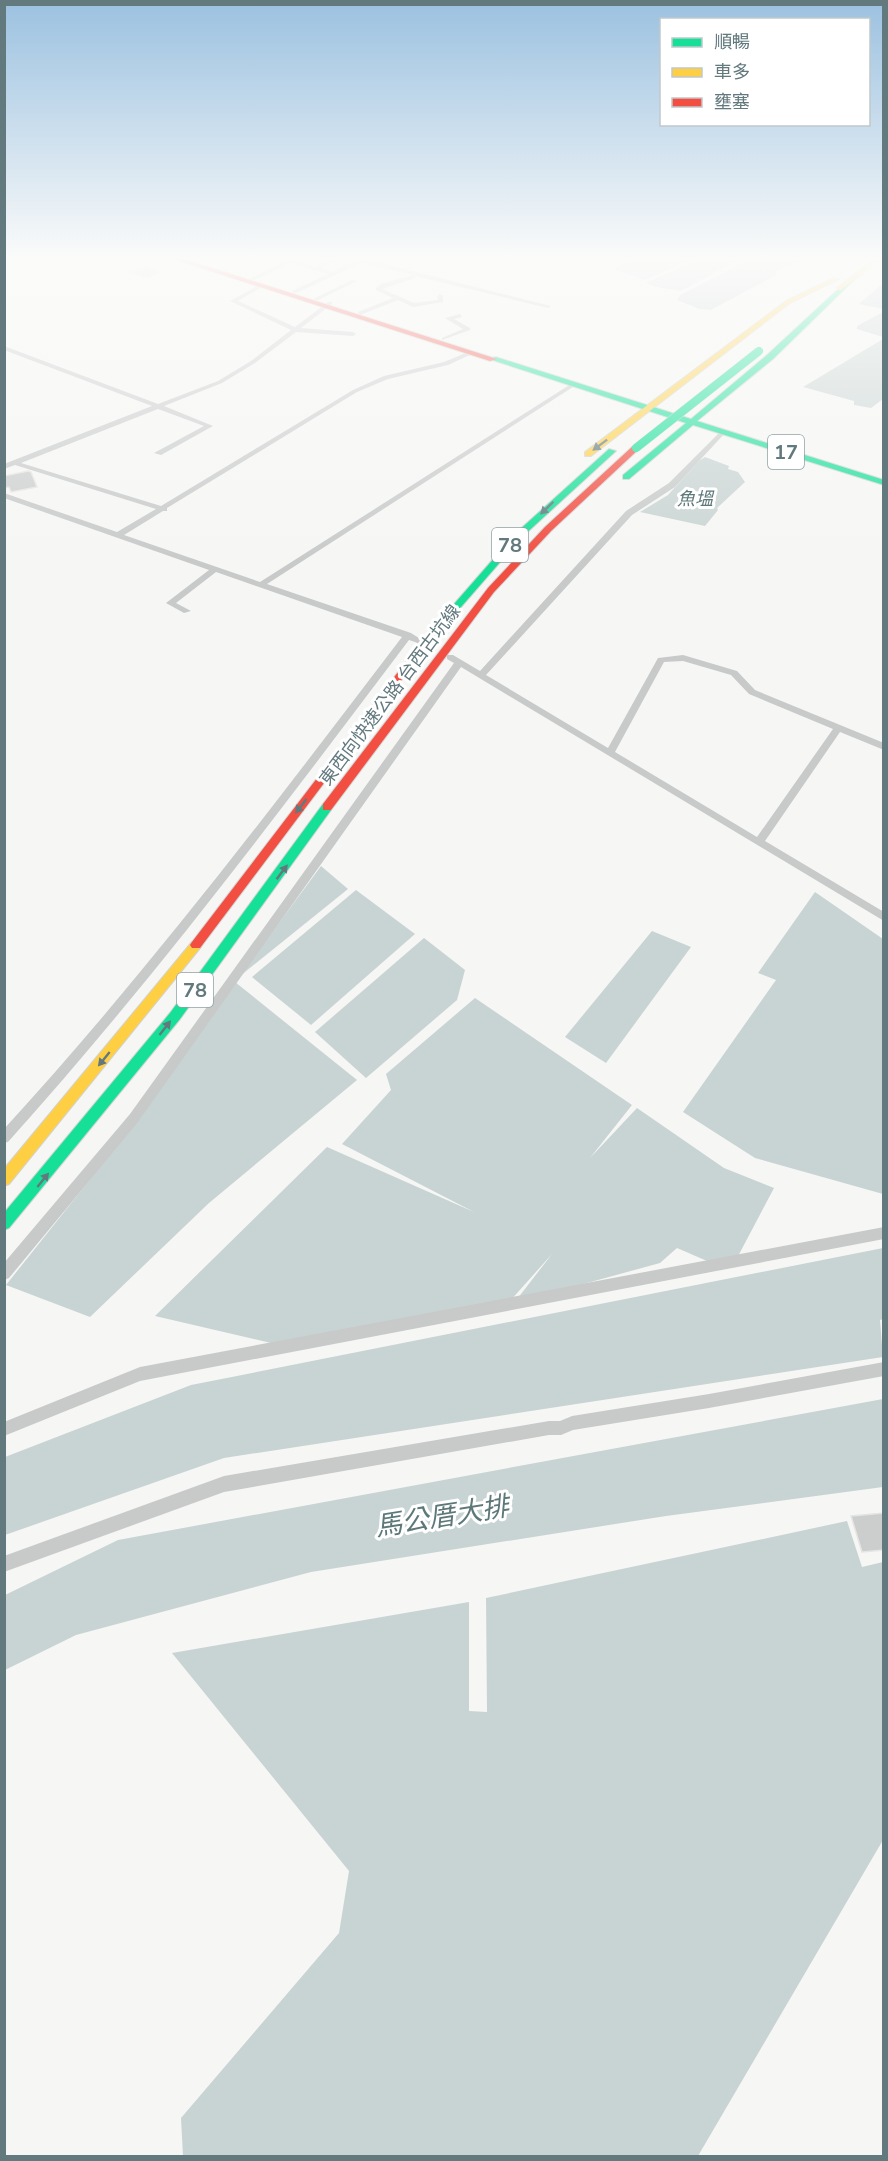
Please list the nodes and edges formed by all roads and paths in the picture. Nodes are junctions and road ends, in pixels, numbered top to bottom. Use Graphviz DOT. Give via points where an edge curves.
graph roads {
  1 [pos="36,360"];
  2 [pos="256,360"];
  3 [pos="455,360"];
  4 [pos="493,360"];
  5 [pos="509,360"];
  6 [pos="712,360"];
  7 [pos="730,360"];
  8 [pos="747,360"];
  9 [pos="765,360"];
  10 [pos="573,385"];
  11 [pos="159,406"];
  12 [pos="652,406"];
  13 [pos="692,419"];
  14 [pos="723,432"];
  15 [pos="629,445"];
  16 [pos="158,453"];
  17 [pos="15,463"];
  18 [pos="577,464"];
  19 [pos="4,467"];
  20 [pos="884,476"];
  21 [pos="884,483"];
  22 [pos="4,495"];
  23 [pos="542,495"];
  24 [pos="164,509"];
  25 [pos="118,536"];
  26 [pos="214,569"];
  27 [pos="261,585"];
  28 [pos="187,611"];
  29 [pos="410,661"];
  30 [pos="434,664"];
  31 [pos="480,676"];
  32 [pos="838,728"];
  33 [pos="884,747"];
  34 [pos="610,753"];
  35 [pos="759,842"];
  36 [pos="884,917"];
  37 [pos="4,1138"];
  38 [pos="4,1180"];
  39 [pos="4,1224"];
  40 [pos="884,1233"];
  41 [pos="4,1274"];
  42 [pos="884,1369"];
  43 [pos="4,1429"];
  44 [pos="4,1564"];
  1 -- 11 [label="street"];
  2 -- 11 [label="street" via="220,382"];
  3 -- 24 [label="street" via="386,377 355,391"];
  4 -- 10 [label="main road, 17"];
  5 -- 12 [label="main road, 17"];
  6 -- 12 [label="main road"];
  7 -- 15 [label="main road, 東西向快速公路 台西古坑線 / 78"];
  8 -- 15 [label="main road, 東西向快速公路 台西古坑線 / 78, bridge"];
  9 -- 13 [label="main road"];
  10 -- 12 [label="main road, 17"];
  10 -- 27 [label="street"];
  11 -- 16 [label="street" via="210,426"];
  11 -- 17 [label="street"];
  12 -- 13 [label="main road, 17"];
  12 -- 18 [label="main road, one-way"];
  13 -- 14 [label="main road, 17"];
  13 -- 20 [label="main road, 17"];
  13 -- 30 [label="main road" via="519,573"];
  14 -- 21 [label="main road, 17"];
  14 -- 31 [label="street" via="672,485 629,513"];
  15 -- 29 [label="main road, 東西向快速公路 台西古坑線 / 78, one-way" via="575,482 519,535"];
  15 -- 30 [label="main road, 東西向快速公路 台西古坑線 / 78" via="491,590"];
  17 -- 19 [label="street"];
  17 -- 24 [label="street"];
  22 -- 25 [label="street"];
  23 -- 29 [label="main road" via="510,529"];
  24 -- 25 [label="street"];
  25 -- 26 [label="street"];
  26 -- 27 [label="street"];
  26 -- 28 [label="street" via="170,603"];
  27 -- 37 [label="street" via="413,638 63,1075"];
  29 -- 38 [label="main road, 東西向快速公路 台西古坑線 / 78, one-way" via="174,974"];
  39 -- 30 [label="main road, 東西向快速公路 台西古坑線 / 78, one-way" via="175,1016"];
  31 -- 34 [label="street"];
  31 -- 41 [label="street" via="455,660 134,1118"];
  32 -- 33 [label="street"];
  32 -- 34 [label="street" via="752,692 734,673 683,658 668,658 661,660"];
  32 -- 35 [label="street"];
  34 -- 35 [label="street"];
  35 -- 36 [label="street"];
  40 -- 43 [label="street" via="140,1374"];
  42 -- 44 [label="street" via="224,1484"];
}
